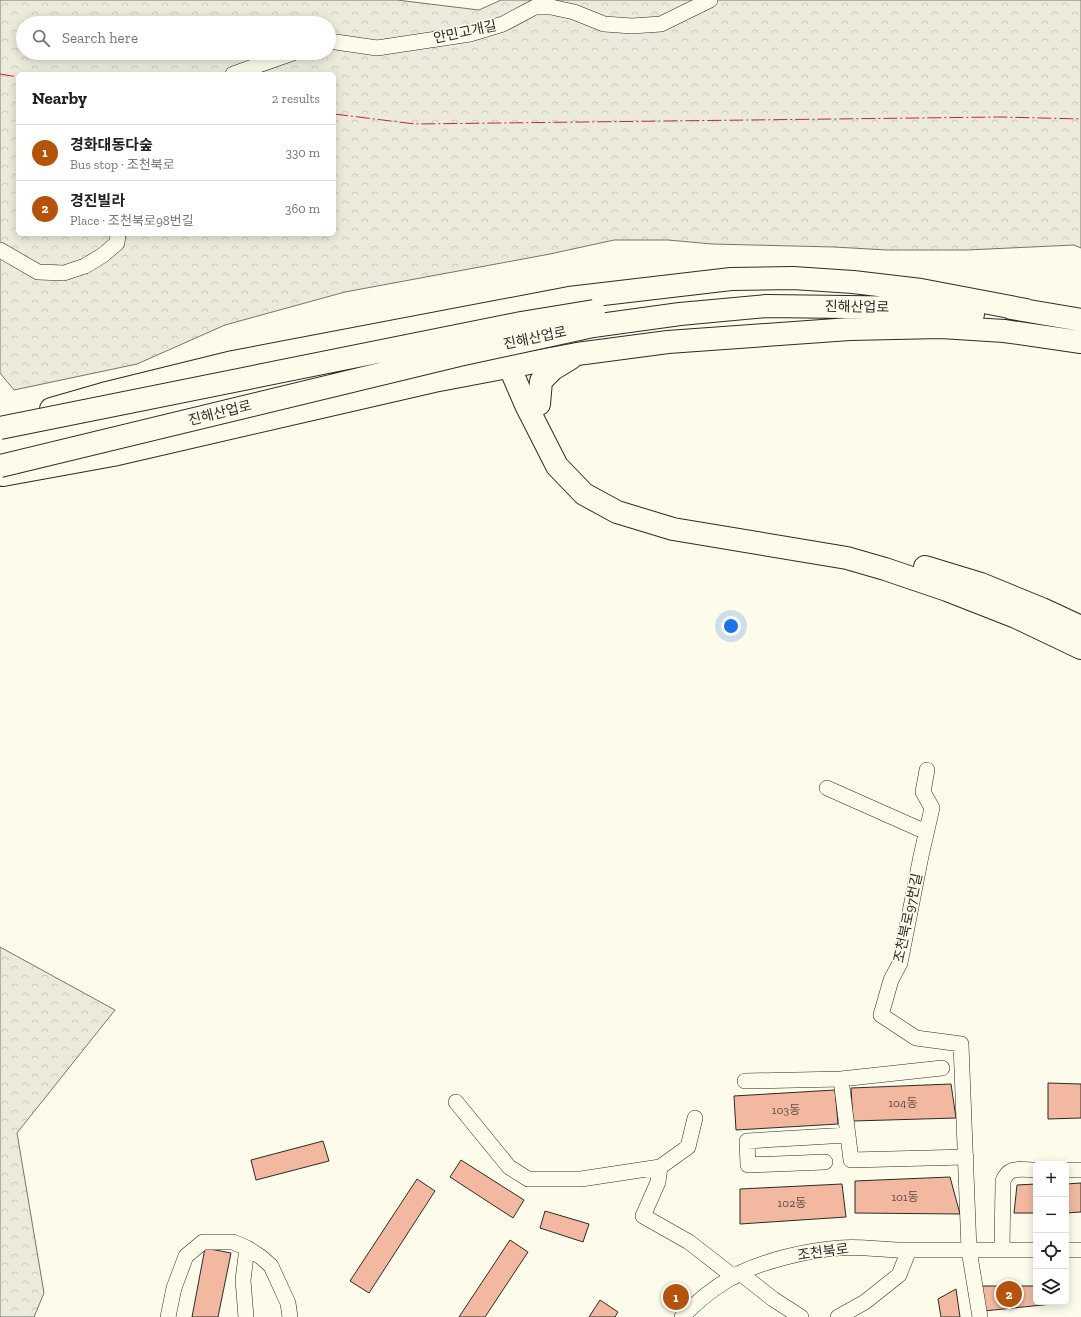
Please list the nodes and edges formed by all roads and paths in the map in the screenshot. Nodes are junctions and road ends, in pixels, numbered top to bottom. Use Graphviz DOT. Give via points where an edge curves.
graph roads {
  1 [pos="710,0"];
  2 [pos="336,42"];
  3 [pos="273,60"];
  4 [pos="239,72"];
  5 [pos="118,236"];
  6 [pos="0,250"];
  7 [pos="793,293"];
  8 [pos="844,294"];
  9 [pos="494,313"];
  10 [pos="593,318"];
  11 [pos="1081,320"];
  12 [pos="1081,333"];
  13 [pos="1081,342"];
  14 [pos="578,354"];
  15 [pos="517,365"];
  16 [pos="470,374"];
  17 [pos="533,404"];
  18 [pos="0,424"];
  19 [pos="0,428"];
  20 [pos="0,466"];
  21 [pos="0,475"];
  22 [pos="1081,627"];
  23 [pos="1081,648"];
  24 [pos="927,770"];
  25 [pos="827,788"];
  26 [pos="926,832"];
  27 [pos="942,1068"];
  28 [pos="841,1079"];
  29 [pos="745,1081"];
  30 [pos="456,1102"];
  31 [pos="695,1118"];
  32 [pos="848,1135"];
  33 [pos="966,1157"];
  34 [pos="825,1162"];
  35 [pos="660,1167"];
  36 [pos="1033,1170"];
  37 [pos="1069,1170"];
  38 [pos="1081,1170"];
  39 [pos="247,1248"];
  40 [pos="909,1250"];
  41 [pos="969,1250"];
  42 [pos="1002,1250"];
  43 [pos="1033,1250"];
  44 [pos="1069,1250"];
  45 [pos="1081,1250"];
  46 [pos="737,1275"];
  47 [pos="168,1317"];
  48 [pos="246,1317"];
  49 [pos="290,1317"];
  50 [pos="682,1317"];
  51 [pos="801,1317"];
  52 [pos="838,1317"];
  53 [pos="980,1317"];
  1 -- 2 [label="street, 안민고개길" via="662,24 604,24 574,12 551,7 535,7 503,24 470,34 376,48"];
  3 -- 4 [label="street"];
  5 -- 6 [label="street" via="117,243 103,256 64,273 38,272"];
  7 -- 8 [label="highway, 진해산업로"];
  7 -- 9 [label="highway" via="723,280 569,298"];
  7 -- 10 [label="highway, 진해산업로" via="683,298"];
  8 -- 11 [label="highway, 진해산업로" via="926,296"];
  8 -- 12 [label="highway, 진해산업로"];
  9 -- 15 [label="highway" via="504,319 513,332"];
  9 -- 18 [label="highway" via="233,362 103,394"];
  10 -- 19 [label="highway, 진해산업로, bridge" via="521,323"];
  10 -- 20 [label="highway, 진해산업로, bridge" via="459,355"];
  13 -- 14 [label="highway" via="1004,331 941,327 835,330 668,342"];
  14 -- 15 [label="highway"];
  14 -- 17 [label="highway" via="553,369 541,381"];
  15 -- 16 [label="highway"];
  15 -- 17 [label="highway"];
  16 -- 17 [label="highway" via="497,379"];
  16 -- 21 [label="highway" via="113,455"];
  17 -- 22 [label="highway" via="586,480 634,503 691,519 829,542 891,557 981,584"];
  17 -- 23 [label="highway" via="556,466 584,494 617,512 673,529 847,558 885,569 1016,617"];
  24 -- 26 [label="street, 조천북로97번길" via="923,792 932,808"];
  25 -- 26 [label="street"];
  26 -- 33 [label="street, 조천북로97번길" via="900,963 891,980 881,1015 916,1038 961,1044"];
  27 -- 28 [label="street"];
  28 -- 29 [label="street"];
  28 -- 32 [label="street"];
  30 -- 35 [label="street" via="509,1167 528,1179 581,1179"];
  31 -- 35 [label="street" via="688,1147"];
  32 -- 33 [label="street" via="851,1160"];
  32 -- 34 [label="street" via="747,1141 748,1165"];
  33 -- 41 [label="street, 조천북로97번길"];
  35 -- 46 [label="street" via="658,1182 643,1216 689,1242"];
  36 -- 42 [label="street" via="1012,1170 1006,1174"];
  37 -- 38 [label="street"];
  39 -- 47 [label="street" via="233,1242 203,1242 186,1256 174,1288"];
  39 -- 48 [label="street" via="243,1280"];
  39 -- 49 [label="street" via="271,1266 288,1303"];
  40 -- 41 [label="street, 조천북로"];
  40 -- 46 [label="street, 조천북로" via="839,1248 808,1252"];
  40 -- 52 [label="street" via="899,1275 865,1302"];
  41 -- 42 [label="street, 조천북로"];
  41 -- 53 [label="street, 조천북로97번길"];
  42 -- 43 [label="street, 조천북로"];
  44 -- 45 [label="street"];
  46 -- 50 [label="street, 조천북로"];
  46 -- 51 [label="street"];
}
